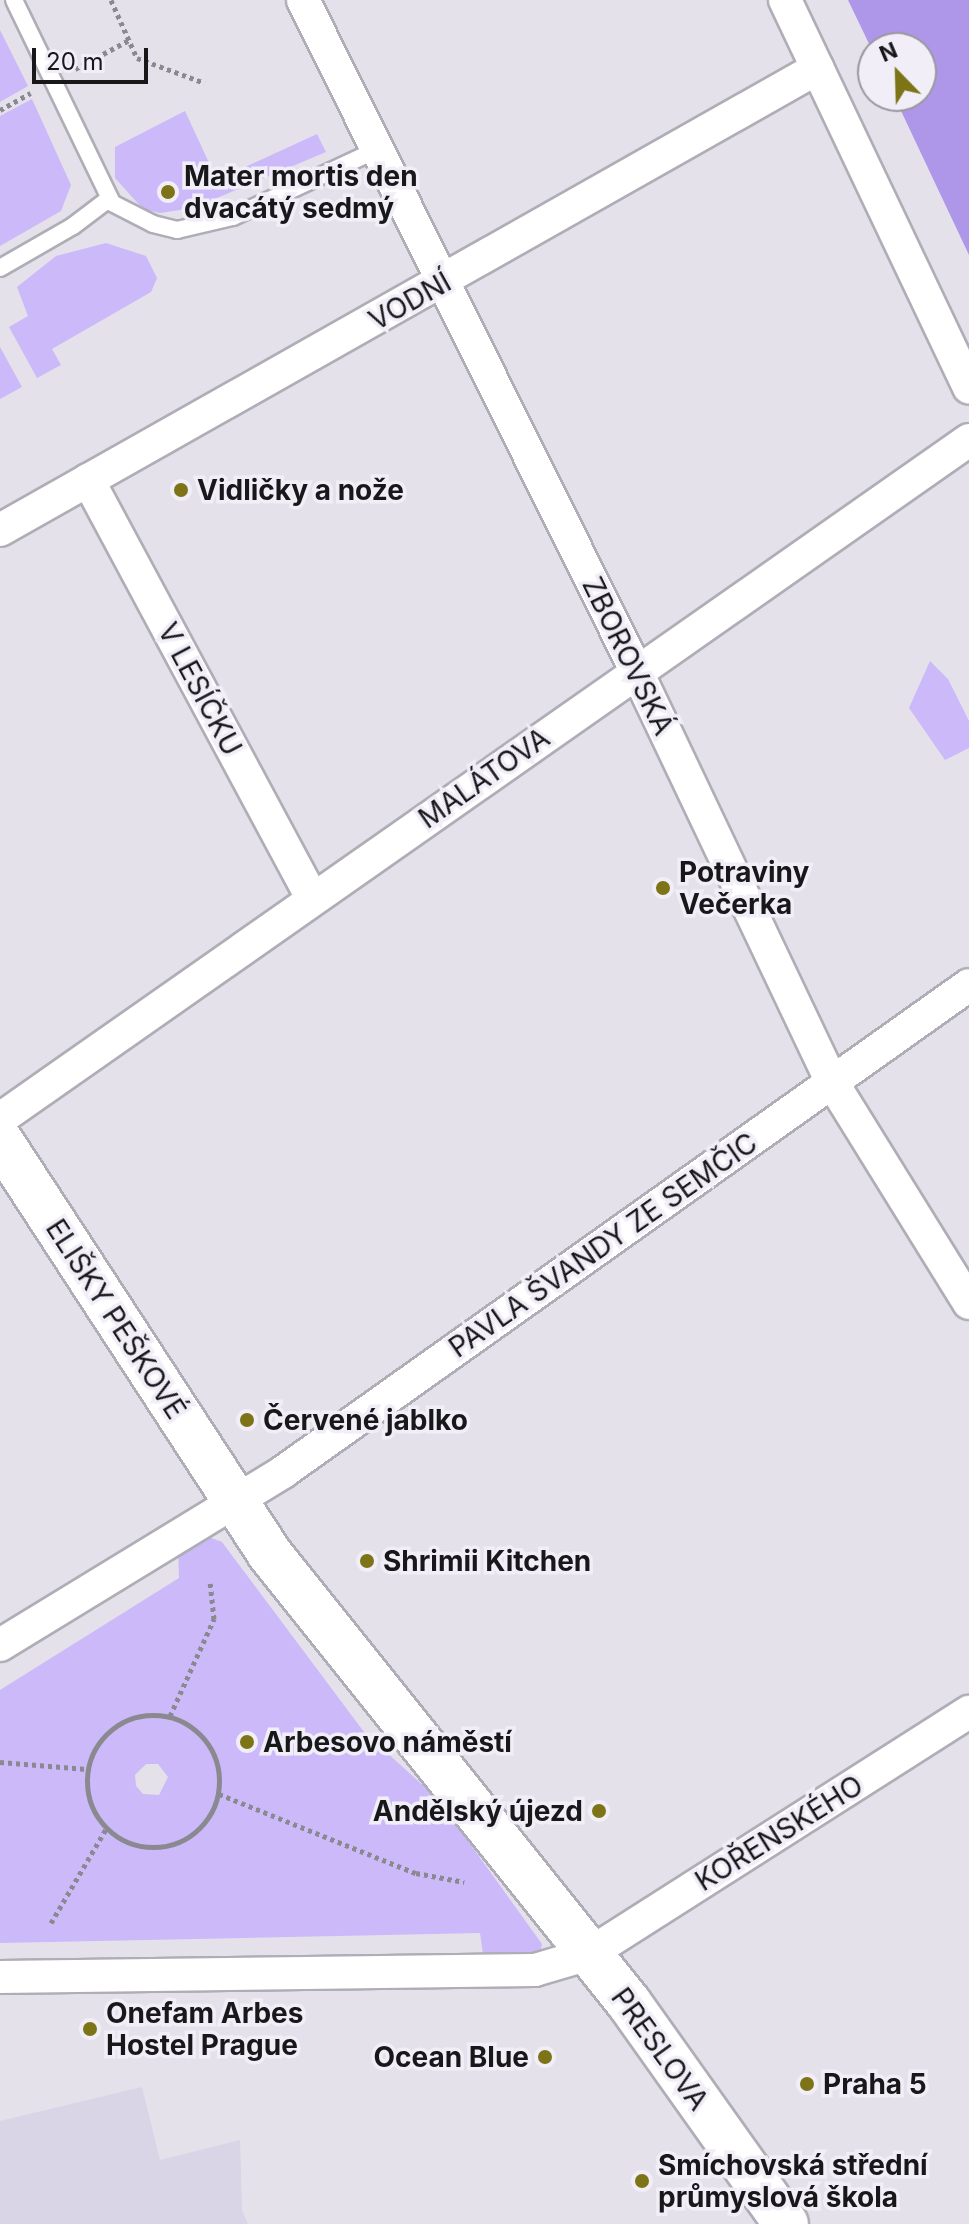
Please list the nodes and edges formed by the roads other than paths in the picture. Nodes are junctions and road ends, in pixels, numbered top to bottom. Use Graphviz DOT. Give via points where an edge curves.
graph roads {
  1 [pos="14,0"];
  2 [pos="303,0"];
  3 [pos="785,0"];
  4 [pos="818,68"];
  5 [pos="376,150"];
  6 [pos="110,198"];
  7 [pos="0,268"];
  8 [pos="441,285"];
  9 [pos="969,388"];
  10 [pos="969,440"];
  11 [pos="88,480"];
  12 [pos="0,530"];
  13 [pos="638,674"];
  14 [pos="312,898"];
  15 [pos="969,985"];
  16 [pos="832,1082"];
  17 [pos="0,1119"];
  18 [pos="0,1140"];
  19 [pos="969,1303"];
  20 [pos="232,1499"];
  21 [pos="0,1645"];
  22 [pos="969,1712"];
  23 [pos="589,1954"];
  24 [pos="0,1977"];
  25 [pos="786,2224"];
  1 -- 6 [label="lane"];
  2 -- 5 [label="street, ZBOROVSKÁ"];
  3 -- 4 [label="street"];
  4 -- 8 [label="street, VODNÍ"];
  4 -- 9 [label="street"];
  5 -- 6 [label="lane" via="233,217 177,230 153,224"];
  5 -- 8 [label="street, ZBOROVSKÁ"];
  6 -- 7 [label="lane"];
  8 -- 11 [label="street, VODNÍ"];
  8 -- 13 [label="street, ZBOROVSKÁ"];
  10 -- 13 [label="street, MALÁTOVA" via="677,641"];
  11 -- 12 [label="street, VODNÍ"];
  11 -- 14 [label="street, V LESÍČKU"];
  13 -- 14 [label="street, MALÁTOVA"];
  13 -- 16 [label="street, ZBOROVSKÁ"];
  14 -- 17 [label="street, MALÁTOVA"];
  15 -- 16 [label="street, PAVLA ŠVANDY ZE SEMČIC"];
  16 -- 19 [label="street, ZBOROVSKÁ"];
  16 -- 20 [label="street, PAVLA ŠVANDY ZE SEMČIC" via="283,1472"];
  18 -- 20 [label="street, ELIŠKY PEŠKOVÉ"];
  20 -- 21 [label="street"];
  20 -- 23 [label="street" via="269,1553"];
  22 -- 23 [label="street, KOŘENSKÉHO"];
  23 -- 24 [label="street" via="535,1970"];
  23 -- 25 [label="street, PRESLOVA"];
}
